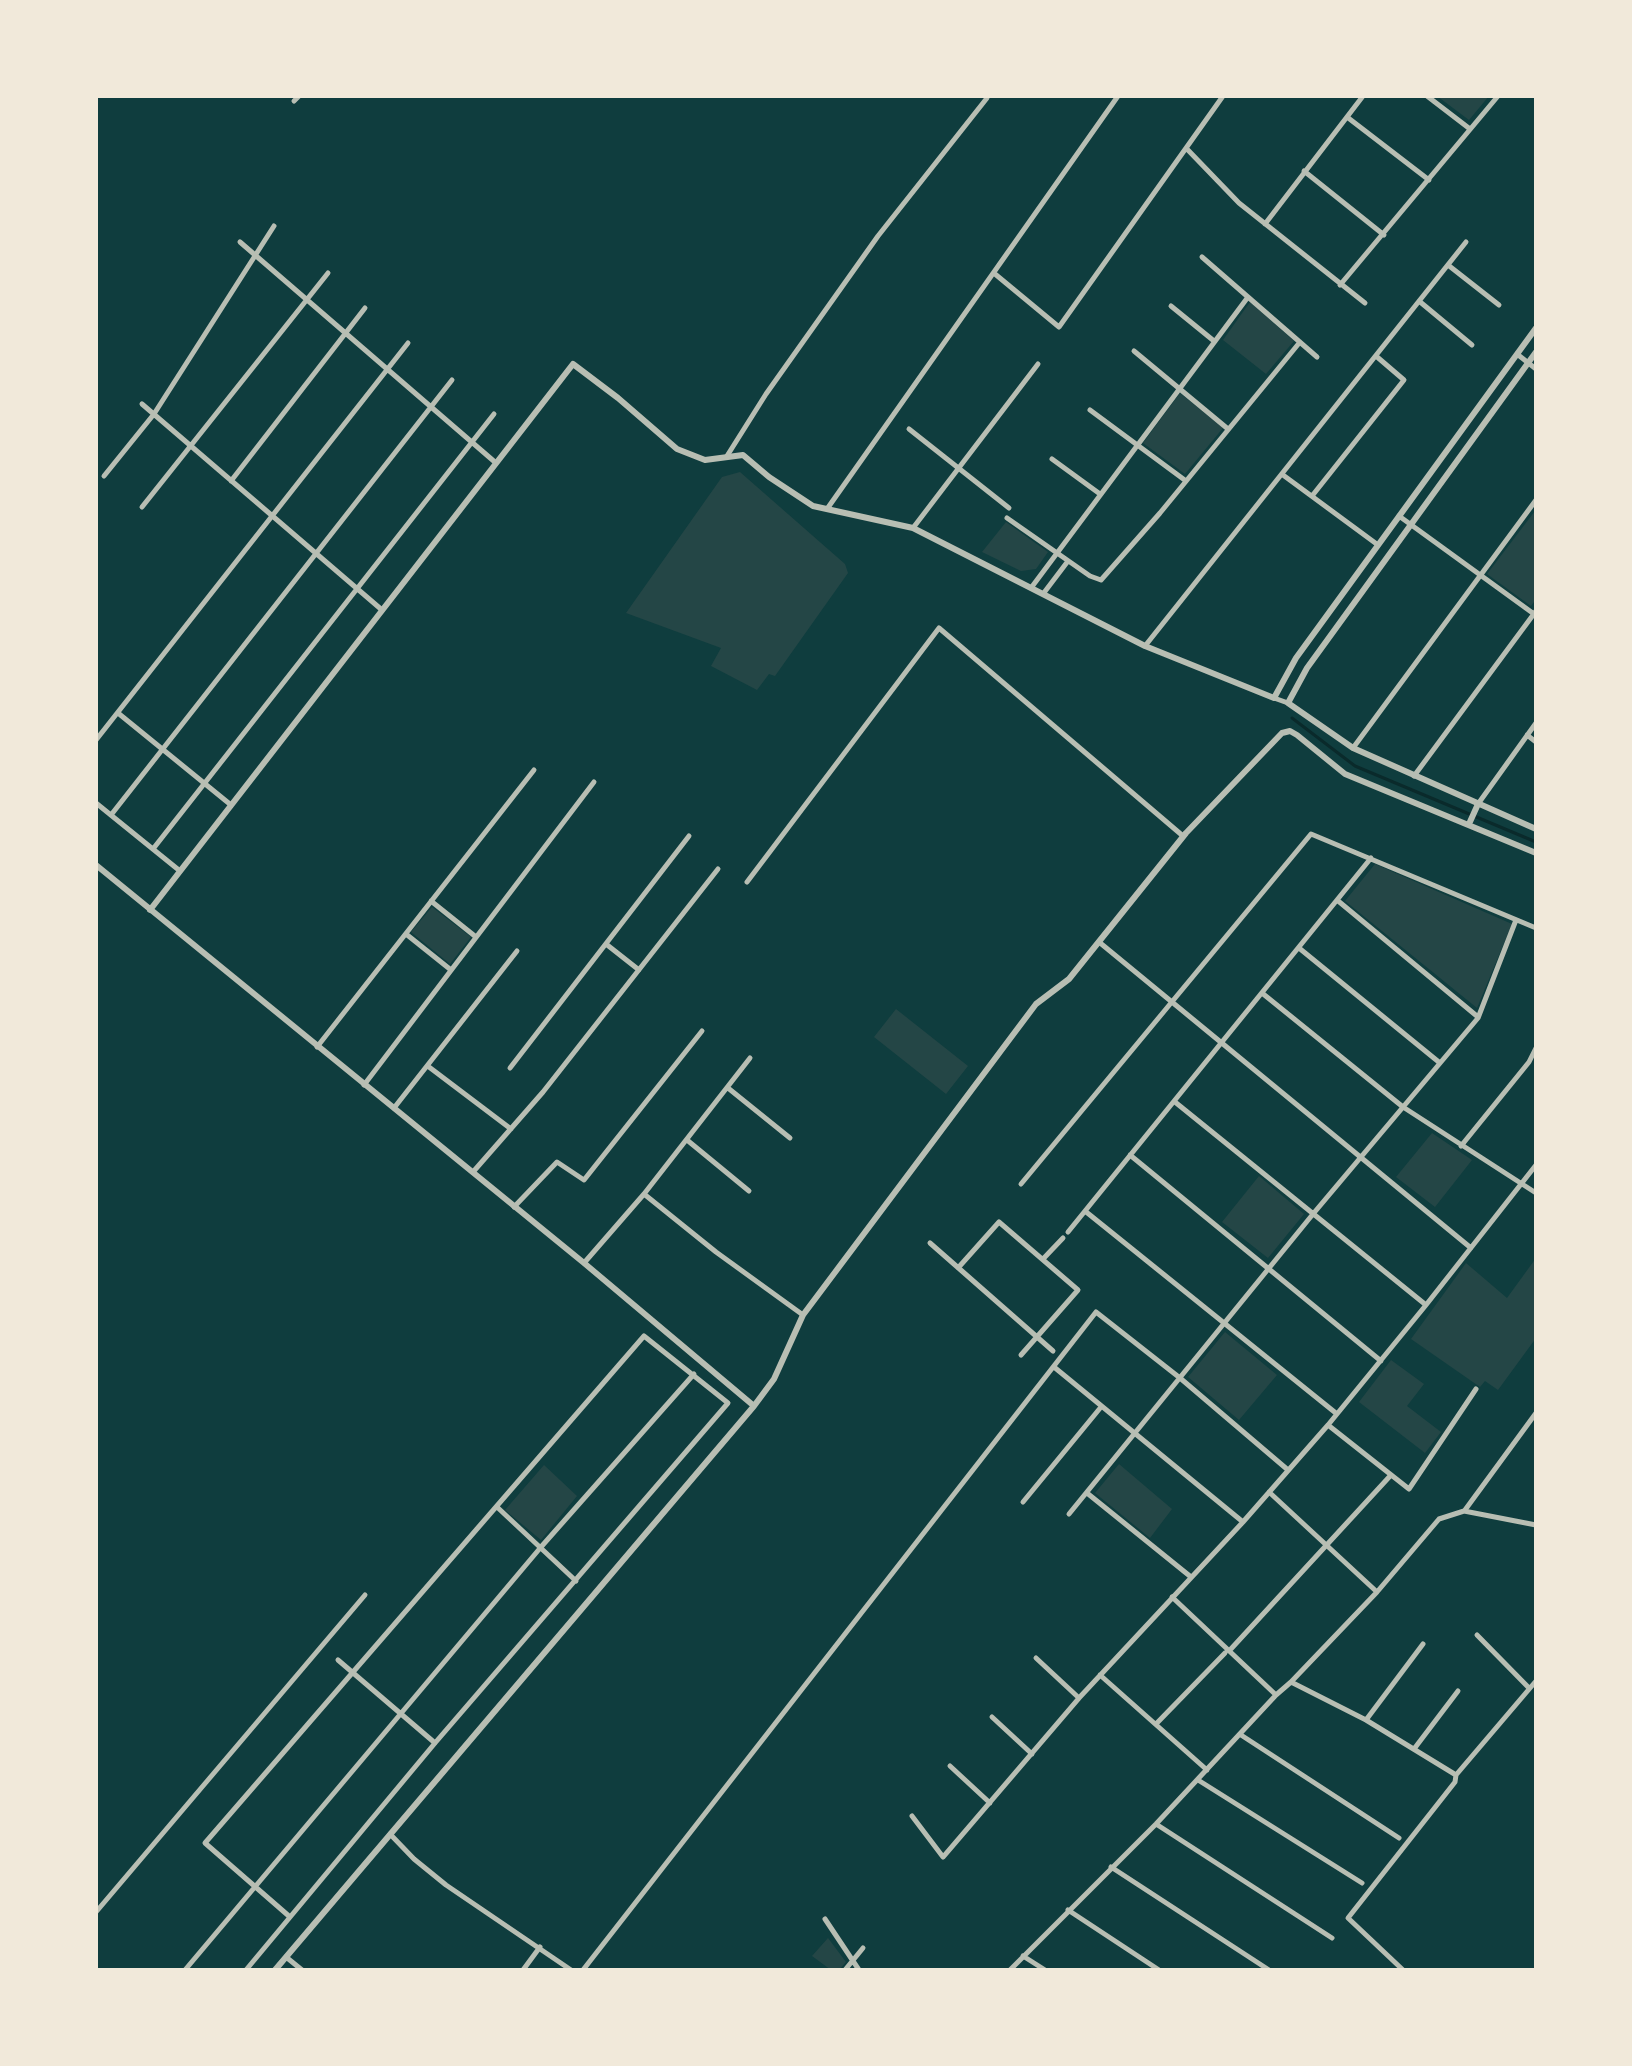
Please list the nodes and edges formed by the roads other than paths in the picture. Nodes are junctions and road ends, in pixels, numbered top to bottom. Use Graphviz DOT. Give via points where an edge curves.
graph roads {
  1 [pos="1118,96"];
  2 [pos="1223,96"];
  3 [pos="1363,96"];
  4 [pos="1427,96"];
  5 [pos="1498,96"];
  6 [pos="987,98"];
  7 [pos="1347,117"];
  8 [pos="1470,129"];
  9 [pos="1186,148"];
  10 [pos="1304,171"];
  11 [pos="1429,180"];
  12 [pos="1265,224"];
  13 [pos="274,226"];
  14 [pos="1384,235"];
  15 [pos="240,242"];
  16 [pos="1466,242"];
  17 [pos="255,255"];
  18 [pos="1202,257"];
  19 [pos="1448,265"];
  20 [pos="328,273"];
  21 [pos="995,274"];
  22 [pos="1340,285"];
  23 [pos="1248,297"];
  24 [pos="307,300"];
  25 [pos="1419,301"];
  26 [pos="1365,303"];
  27 [pos="1499,305"];
  28 [pos="1171,306"];
  29 [pos="365,308"];
  30 [pos="1536,328"];
  31 [pos="345,333"];
  32 [pos="1214,341"];
  33 [pos="1300,342"];
  34 [pos="408,343"];
  35 [pos="1472,345"];
  36 [pos="1134,351"];
  37 [pos="1536,352"];
  38 [pos="1517,354"];
  39 [pos="1376,356"];
  40 [pos="1317,357"];
  41 [pos="1528,363"];
  42 [pos="1038,364"];
  43 [pos="387,369"];
  44 [pos="1536,369"];
  45 [pos="452,380"];
  46 [pos="1179,388"];
  47 [pos="142,404"];
  48 [pos="431,407"];
  49 [pos="1090,410"];
  50 [pos="154,414"];
  51 [pos="494,414"];
  52 [pos="909,429"];
  53 [pos="1228,429"];
  54 [pos="472,442"];
  55 [pos="1137,445"];
  56 [pos="191,446"];
  57 [pos="727,456"];
  58 [pos="1052,459"];
  59 [pos="496,463"];
  60 [pos="959,468"];
  61 [pos="1283,475"];
  62 [pos="104,476"];
  63 [pos="231,481"];
  64 [pos="1186,481"];
  65 [pos="1100,494"];
  66 [pos="1312,496"];
  67 [pos="1536,500"];
  68 [pos="142,507"];
  69 [pos="1009,508"];
  70 [pos="826,510"];
  71 [pos="272,516"];
  72 [pos="1399,516"];
  73 [pos="1007,518"];
  74 [pos="1409,524"];
  75 [pos="913,528"];
  76 [pos="1378,545"];
  77 [pos="316,553"];
  78 [pos="1056,553"];
  79 [pos="1068,561"];
  80 [pos="1480,575"];
  81 [pos="1031,588"];
  82 [pos="357,589"];
  83 [pos="1043,594"];
  84 [pos="382,610"];
  85 [pos="1535,614"];
  86 [pos="1145,646"];
  87 [pos="1274,698"];
  88 [pos="1288,703"];
  89 [pos="118,713"];
  90 [pos="1536,723"];
  91 [pos="1527,735"];
  92 [pos="96,740"];
  93 [pos="1536,742"];
  94 [pos="1353,748"];
  95 [pos="162,749"];
  96 [pos="534,770"];
  97 [pos="1413,777"];
  98 [pos="594,782"];
  99 [pos="204,784"];
  100 [pos="96,803"];
  101 [pos="231,805"];
  102 [pos="1477,806"];
  103 [pos="111,815"];
  104 [pos="1470,822"];
  105 [pos="1536,829"];
  106 [pos="689,836"];
  107 [pos="1183,836"];
  108 [pos="153,849"];
  109 [pos="1536,853"];
  110 [pos="1371,858"];
  111 [pos="96,865"];
  112 [pos="718,869"];
  113 [pos="180,871"];
  114 [pos="747,882"];
  115 [pos="1337,900"];
  116 [pos="431,901"];
  117 [pos="150,910"];
  118 [pos="1516,920"];
  119 [pos="1536,928"];
  120 [pos="406,934"];
  121 [pos="476,937"];
  122 [pos="1099,942"];
  123 [pos="606,944"];
  124 [pos="1299,948"];
  125 [pos="517,951"];
  126 [pos="451,970"];
  127 [pos="639,970"];
  128 [pos="1262,993"];
  129 [pos="1172,1002"];
  130 [pos="1478,1018"];
  131 [pos="702,1031"];
  132 [pos="1222,1044"];
  133 [pos="317,1047"];
  134 [pos="1536,1048"];
  135 [pos="750,1058"];
  136 [pos="1440,1063"];
  137 [pos="428,1067"];
  138 [pos="510,1068"];
  139 [pos="364,1085"];
  140 [pos="728,1088"];
  141 [pos="1175,1102"];
  142 [pos="1403,1107"];
  143 [pos="394,1109"];
  144 [pos="511,1129"];
  145 [pos="790,1138"];
  146 [pos="687,1140"];
  147 [pos="1461,1146"];
  148 [pos="1130,1155"];
  149 [pos="1360,1158"];
  150 [pos="1536,1165"];
  151 [pos="472,1173"];
  152 [pos="1021,1184"];
  153 [pos="1521,1184"];
  154 [pos="749,1191"];
  155 [pos="1536,1193"];
  156 [pos="644,1194"];
  157 [pos="514,1207"];
  158 [pos="1085,1211"];
  159 [pos="1313,1214"];
  160 [pos="930,1243"];
  161 [pos="1471,1248"];
  162 [pos="1043,1259"];
  163 [pos="584,1263"];
  164 [pos="958,1268"];
  165 [pos="1269,1269"];
  166 [pos="1426,1305"];
  167 [pos="803,1315"];
  168 [pos="1224,1323"];
  169 [pos="1037,1336"];
  170 [pos="1053,1351"];
  171 [pos="1021,1355"];
  172 [pos="1381,1361"];
  173 [pos="1054,1367"];
  174 [pos="694,1374"];
  175 [pos="1180,1378"];
  176 [pos="1476,1389"];
  177 [pos="754,1406"];
  178 [pos="1101,1407"];
  179 [pos="1536,1413"];
  180 [pos="1337,1414"];
  181 [pos="1328,1425"];
  182 [pos="1135,1433"];
  183 [pos="1288,1470"];
  184 [pos="1391,1475"];
  185 [pos="1269,1492"];
  186 [pos="1087,1493"];
  187 [pos="1023,1502"];
  188 [pos="497,1507"];
  189 [pos="1464,1511"];
  190 [pos="1069,1514"];
  191 [pos="1243,1522"];
  192 [pos="1536,1525"];
  193 [pos="541,1547"];
  194 [pos="1328,1547"];
  195 [pos="1191,1577"];
  196 [pos="576,1581"];
  197 [pos="1377,1592"];
  198 [pos="365,1595"];
  199 [pos="1172,1597"];
  200 [pos="1477,1635"];
  201 [pos="1423,1644"];
  202 [pos="1227,1652"];
  203 [pos="1036,1658"];
  204 [pos="338,1660"];
  205 [pos="353,1672"];
  206 [pos="1100,1675"];
  207 [pos="1536,1681"];
  208 [pos="1291,1682"];
  209 [pos="1529,1688"];
  210 [pos="1458,1691"];
  211 [pos="1276,1695"];
  212 [pos="1079,1698"];
  213 [pos="400,1714"];
  214 [pos="992,1717"];
  215 [pos="1366,1720"];
  216 [pos="1156,1724"];
  217 [pos="1241,1735"];
  218 [pos="435,1743"];
  219 [pos="1414,1749"];
  220 [pos="1032,1754"];
  221 [pos="950,1766"];
  222 [pos="1208,1770"];
  223 [pos="1456,1775"];
  224 [pos="1198,1780"];
  225 [pos="990,1803"];
  226 [pos="912,1816"];
  227 [pos="1156,1824"];
  228 [pos="390,1834"];
  229 [pos="1399,1838"];
  230 [pos="1111,1867"];
  231 [pos="1362,1883"];
  232 [pos="254,1888"];
  233 [pos="1068,1910"];
  234 [pos="96,1912"];
  235 [pos="290,1917"];
  236 [pos="825,1919"];
  237 [pos="1332,1938"];
  238 [pos="540,1947"];
  239 [pos="863,1948"];
  240 [pos="1023,1956"];
  241 [pos="286,1957"];
  242 [pos="852,1961"];
  243 [pos="185,1970"];
  244 [pos="246,1970"];
  245 [pos="275,1970"];
  246 [pos="302,1970"];
  247 [pos="523,1970"];
  248 [pos="571,1970"];
  249 [pos="583,1970"];
  250 [pos="845,1970"];
  251 [pos="859,1970"];
  252 [pos="1010,1970"];
  253 [pos="1045,1970"];
  254 [pos="1159,1970"];
  255 [pos="1269,1970"];
  256 [pos="1403,1970"];
  1 -- 21 [label="street"];
  2 -- 9 [label="street"];
  3 -- 7 [label="street"];
  4 -- 8 [label="street"];
  5 -- 8 [label="street"];
  6 -- 57 [label="street" via="859,261"];
  7 -- 10 [label="street"];
  7 -- 11 [label="street"];
  8 -- 11 [label="street"];
  9 -- 12 [label="street"];
  9 -- 21 [label="street" via="1059,327"];
  10 -- 12 [label="street"];
  10 -- 14 [label="street"];
  11 -- 14 [label="street"];
  12 -- 22 [label="street"];
  13 -- 17 [label="street"];
  14 -- 22 [label="street"];
  15 -- 17 [label="street"];
  16 -- 19 [label="street"];
  17 -- 24 [label="street"];
  17 -- 50 [label="street"];
  18 -- 23 [label="street"];
  19 -- 25 [label="street"];
  19 -- 27 [label="street"];
  20 -- 24 [label="street"];
  21 -- 70 [label="street"];
  22 -- 26 [label="street"];
  23 -- 32 [label="street"];
  23 -- 33 [label="street"];
  24 -- 31 [label="street"];
  24 -- 56 [label="street"];
  25 -- 35 [label="street"];
  25 -- 39 [label="street"];
  28 -- 32 [label="street"];
  29 -- 31 [label="street"];
  30 -- 38 [label="street"];
  31 -- 43 [label="street"];
  31 -- 63 [label="street"];
  32 -- 46 [label="street"];
  33 -- 40 [label="street"];
  33 -- 53 [label="street"];
  34 -- 43 [label="street"];
  36 -- 46 [label="street"];
  37 -- 41 [label="street"];
  38 -- 41 [label="street"];
  38 -- 72 [label="street"];
  39 -- 61 [label="street"];
  39 -- 66 [label="street" via="1404,380"];
  41 -- 44 [label="street"];
  41 -- 74 [label="street"];
  42 -- 60 [label="street"];
  43 -- 48 [label="street"];
  43 -- 71 [label="street"];
  45 -- 48 [label="street"];
  46 -- 53 [label="street"];
  46 -- 55 [label="street"];
  47 -- 50 [label="street"];
  48 -- 54 [label="street"];
  48 -- 77 [label="street"];
  49 -- 55 [label="street"];
  50 -- 56 [label="street"];
  50 -- 62 [label="street"];
  51 -- 54 [label="street"];
  52 -- 60 [label="street"];
  53 -- 64 [label="street"];
  54 -- 59 [label="street"];
  54 -- 82 [label="street"];
  55 -- 64 [label="street"];
  55 -- 65 [label="street"];
  56 -- 63 [label="street"];
  56 -- 68 [label="street"];
  57 -- 59 [label="street" via="705,460 677,449 573,364"];
  57 -- 70 [label="street" via="743,455"];
  58 -- 65 [label="street"];
  59 -- 84 [label="street"];
  60 -- 69 [label="street"];
  60 -- 75 [label="street"];
  61 -- 66 [label="street"];
  61 -- 86 [label="street"];
  63 -- 71 [label="street"];
  64 -- 79 [label="street" via="1101,580"];
  65 -- 78 [label="street"];
  66 -- 76 [label="street"];
  67 -- 80 [label="street"];
  70 -- 75 [label="street"];
  71 -- 77 [label="street"];
  71 -- 89 [label="street"];
  72 -- 74 [label="street"];
  72 -- 76 [label="street"];
  73 -- 78 [label="street"];
  74 -- 80 [label="street"];
  74 -- 88 [label="street"];
  75 -- 81 [label="street"];
  76 -- 87 [label="street" via="1296,658"];
  77 -- 82 [label="street"];
  77 -- 95 [label="street"];
  78 -- 79 [label="street"];
  78 -- 81 [label="street"];
  79 -- 83 [label="street"];
  80 -- 85 [label="street"];
  80 -- 94 [label="street"];
  81 -- 83 [label="street"];
  82 -- 84 [label="street"];
  82 -- 99 [label="street"];
  83 -- 86 [label="street"];
  84 -- 101 [label="street"];
  85 -- 97 [label="street"];
  86 -- 87 [label="street"];
  87 -- 88 [label="street"];
  88 -- 94 [label="street"];
  89 -- 92 [label="street"];
  89 -- 95 [label="street"];
  90 -- 91 [label="street"];
  91 -- 93 [label="street"];
  91 -- 102 [label="street"];
  94 -- 97 [label="street"];
  95 -- 99 [label="street"];
  95 -- 103 [label="street"];
  96 -- 116 [label="street"];
  97 -- 102 [label="street"];
  98 -- 121 [label="street"];
  99 -- 101 [label="street"];
  99 -- 108 [label="street"];
  100 -- 103 [label="street"];
  101 -- 113 [label="street"];
  102 -- 104 [label="street"];
  102 -- 105 [label="street"];
  103 -- 108 [label="street"];
  104 -- 107 [label="street" via="1345,774 1290,731 1282,733"];
  104 -- 109 [label="street"];
  106 -- 123 [label="street"];
  107 -- 114 [label="street" via="939,628"];
  107 -- 122 [label="street"];
  108 -- 113 [label="street"];
  110 -- 115 [label="street"];
  110 -- 118 [label="street"];
  110 -- 129 [label="street" via="1309,835"];
  111 -- 117 [label="street"];
  112 -- 127 [label="street"];
  113 -- 117 [label="street"];
  115 -- 124 [label="street"];
  115 -- 130 [label="street"];
  116 -- 120 [label="street"];
  116 -- 121 [label="street"];
  117 -- 133 [label="street"];
  118 -- 119 [label="street"];
  118 -- 130 [label="street"];
  120 -- 126 [label="street"];
  120 -- 133 [label="street"];
  121 -- 126 [label="street"];
  122 -- 129 [label="street"];
  122 -- 167 [label="street" via="1069,979 1036,1004"];
  123 -- 127 [label="street"];
  123 -- 138 [label="street"];
  124 -- 128 [label="street"];
  124 -- 136 [label="street"];
  125 -- 137 [label="street"];
  126 -- 139 [label="street"];
  127 -- 144 [label="street"];
  128 -- 132 [label="street"];
  128 -- 142 [label="street"];
  129 -- 132 [label="street"];
  129 -- 152 [label="street"];
  130 -- 136 [label="street"];
  131 -- 157 [label="street" via="584,1180 557,1162"];
  132 -- 141 [label="street"];
  132 -- 149 [label="street"];
  133 -- 139 [label="street"];
  134 -- 147 [label="street"];
  135 -- 140 [label="street"];
  136 -- 142 [label="street"];
  137 -- 143 [label="street"];
  137 -- 144 [label="street"];
  139 -- 143 [label="street"];
  140 -- 145 [label="street"];
  140 -- 146 [label="street"];
  141 -- 148 [label="street"];
  141 -- 159 [label="street"];
  142 -- 147 [label="street"];
  142 -- 149 [label="street"];
  143 -- 151 [label="street"];
  144 -- 151 [label="street"];
  146 -- 154 [label="street"];
  146 -- 156 [label="street"];
  147 -- 153 [label="street"];
  148 -- 158 [label="street"];
  148 -- 165 [label="street"];
  149 -- 159 [label="street"];
  149 -- 161 [label="street"];
  150 -- 153 [label="street"];
  151 -- 157 [label="street"];
  153 -- 155 [label="street"];
  153 -- 161 [label="street"];
  156 -- 163 [label="street"];
  156 -- 167 [label="street"];
  157 -- 163 [label="street"];
  158 -- 162 [label="street"];
  158 -- 168 [label="street"];
  159 -- 165 [label="street"];
  159 -- 166 [label="street"];
  160 -- 164 [label="street"];
  161 -- 166 [label="street"];
  162 -- 164 [label="street" via="999,1222"];
  162 -- 169 [label="street" via="1078,1290"];
  163 -- 177 [label="street"];
  164 -- 169 [label="street"];
  165 -- 168 [label="street"];
  165 -- 172 [label="street"];
  166 -- 172 [label="street"];
  167 -- 177 [label="street" via="774,1379"];
  168 -- 175 [label="street"];
  168 -- 180 [label="street"];
  169 -- 170 [label="street"];
  169 -- 171 [label="street"];
  172 -- 180 [label="street"];
  173 -- 175 [label="street" via="1096,1312"];
  173 -- 178 [label="street"];
  173 -- 249 [label="street"];
  174 -- 188 [label="street" via="644,1336"];
  174 -- 193 [label="street"];
  174 -- 196 [label="street" via="728,1403"];
  175 -- 182 [label="street"];
  175 -- 183 [label="street"];
  176 -- 184 [label="street" via="1409,1489"];
  177 -- 228 [label="street"];
  178 -- 182 [label="street"];
  178 -- 187 [label="street"];
  179 -- 189 [label="street"];
  180 -- 181 [label="street"];
  181 -- 183 [label="street"];
  181 -- 184 [label="street"];
  182 -- 186 [label="street"];
  182 -- 191 [label="street"];
  183 -- 185 [label="street"];
  184 -- 194 [label="street"];
  185 -- 191 [label="street"];
  185 -- 194 [label="street"];
  186 -- 190 [label="street"];
  186 -- 195 [label="street"];
  188 -- 193 [label="street"];
  188 -- 205 [label="street"];
  189 -- 192 [label="street"];
  189 -- 197 [label="street" via="1439,1519"];
  191 -- 195 [label="street"];
  193 -- 196 [label="street"];
  193 -- 213 [label="street"];
  194 -- 197 [label="street"];
  194 -- 202 [label="street"];
  195 -- 199 [label="street"];
  196 -- 218 [label="street"];
  197 -- 208 [label="street"];
  198 -- 234 [label="street"];
  199 -- 202 [label="street"];
  199 -- 206 [label="street"];
  200 -- 209 [label="street"];
  201 -- 215 [label="street"];
  202 -- 211 [label="street"];
  202 -- 216 [label="street"];
  203 -- 212 [label="street"];
  204 -- 205 [label="street"];
  205 -- 213 [label="street"];
  205 -- 232 [label="street" via="205,1843"];
  206 -- 212 [label="street"];
  206 -- 216 [label="street"];
  207 -- 209 [label="street"];
  208 -- 211 [label="street"];
  208 -- 215 [label="street"];
  209 -- 223 [label="street"];
  210 -- 219 [label="street"];
  211 -- 217 [label="street"];
  212 -- 220 [label="street"];
  213 -- 218 [label="street"];
  213 -- 232 [label="street"];
  214 -- 220 [label="street"];
  215 -- 219 [label="street"];
  216 -- 222 [label="street"];
  217 -- 222 [label="street"];
  217 -- 229 [label="street"];
  218 -- 235 [label="street"];
  219 -- 223 [label="street"];
  220 -- 225 [label="street"];
  221 -- 225 [label="street"];
  222 -- 224 [label="street"];
  223 -- 256 [label="street" via="1348,1918"];
  224 -- 227 [label="street"];
  224 -- 231 [label="street"];
  225 -- 226 [label="street" via="943,1857"];
  227 -- 230 [label="street"];
  227 -- 237 [label="street"];
  228 -- 238 [label="street" via="446,1885"];
  228 -- 241 [label="street"];
  230 -- 233 [label="street"];
  230 -- 255 [label="street"];
  232 -- 235 [label="street"];
  232 -- 243 [label="street"];
  233 -- 240 [label="street"];
  233 -- 254 [label="street"];
  235 -- 244 [label="street"];
  236 -- 242 [label="street"];
  238 -- 247 [label="street"];
  238 -- 248 [label="street"];
  239 -- 242 [label="street"];
  240 -- 252 [label="street"];
  240 -- 253 [label="street"];
  241 -- 245 [label="street"];
  241 -- 246 [label="street"];
  242 -- 250 [label="street"];
  242 -- 251 [label="street"];
}
